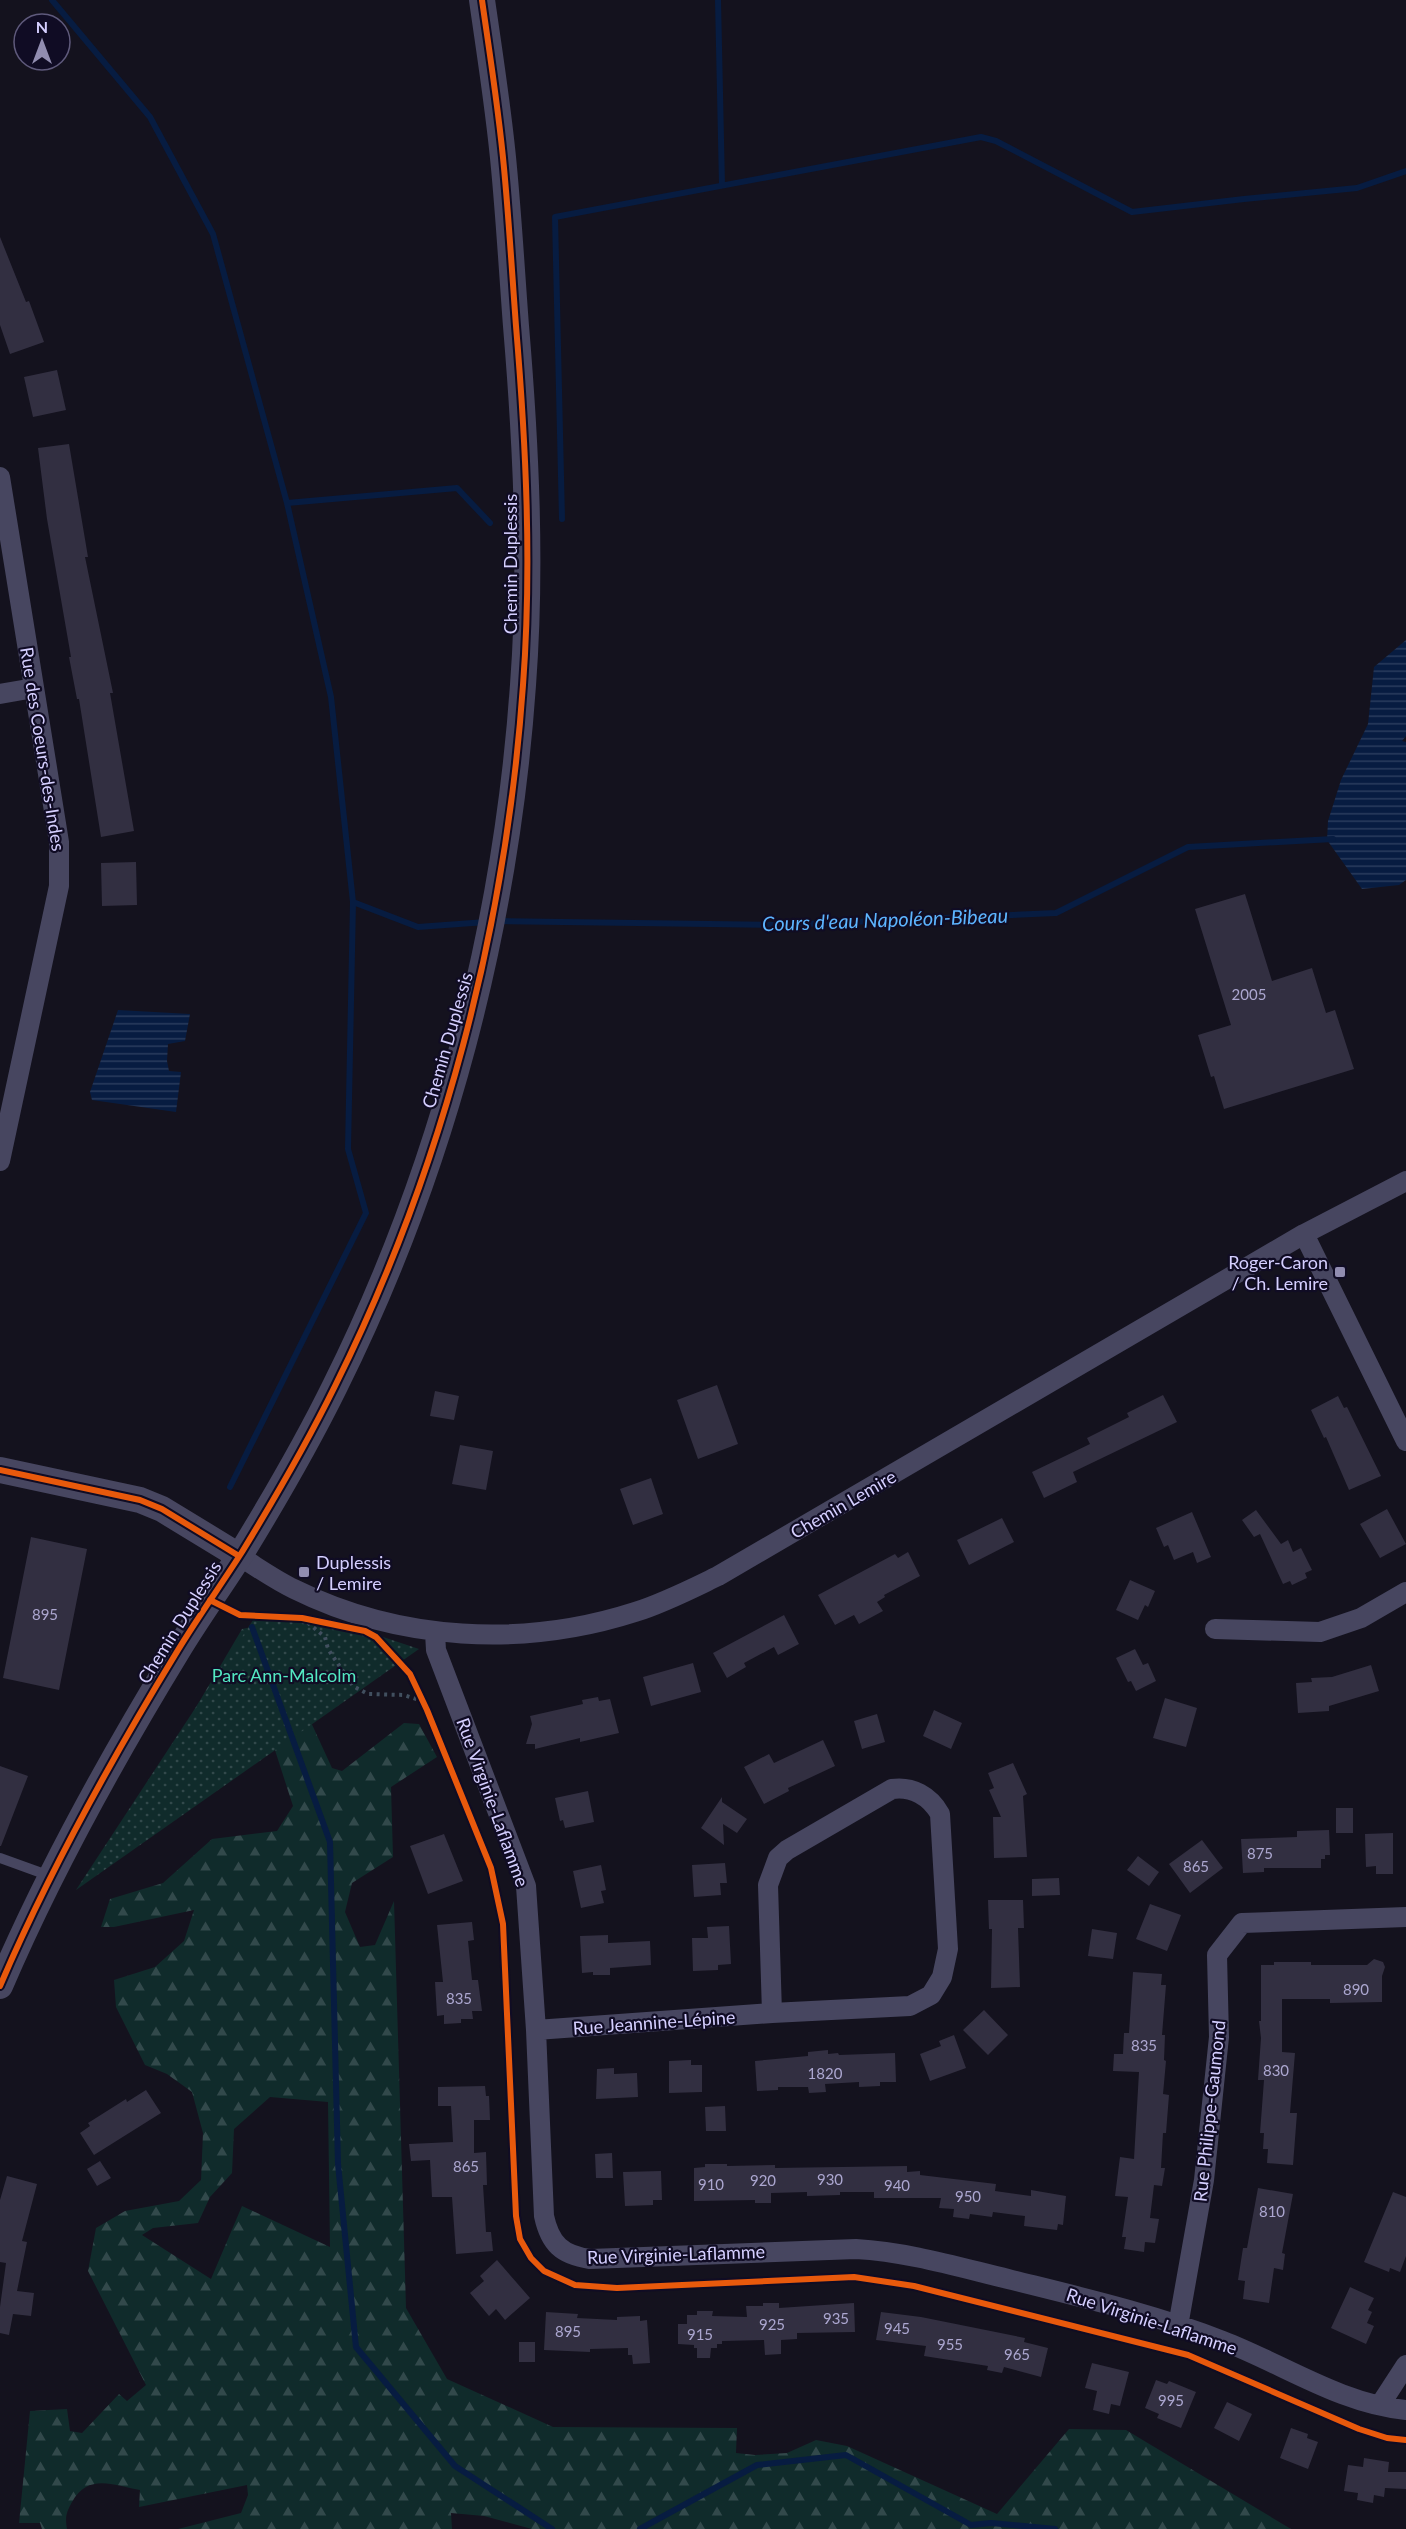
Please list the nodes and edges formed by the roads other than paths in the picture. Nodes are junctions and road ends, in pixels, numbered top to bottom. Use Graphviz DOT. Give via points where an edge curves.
graph roads {
  1 [pos="482,0"];
  2 [pos="0,477"];
  3 [pos="34,688"];
  4 [pos="0,694"];
  5 [pos="0,1161"];
  6 [pos="1406,1181"];
  7 [pos="1304,1234"];
  8 [pos="1406,1441"];
  9 [pos="0,1470"];
  10 [pos="239,1556"];
  11 [pos="1406,1592"];
  12 [pos="1215,1629"];
  13 [pos="435,1633"];
  14 [pos="0,1858"];
  15 [pos="51,1876"];
  16 [pos="1406,1917"];
  17 [pos="0,1986"];
  18 [pos="772,2013"];
  19 [pos="536,2030"];
  20 [pos="1178,2326"];
  21 [pos="1406,2365"];
  22 [pos="1380,2405"];
  23 [pos="1406,2410"];
  1 -- 10 [label="street, Chemin Duplessis" via="504,161 525,460 524,681 508,833 480,980 446,1102 390,1263 335,1385"];
  2 -- 3 [label="street, Rue des Coeurs-des-Indes"];
  3 -- 4 [label="street"];
  3 -- 5 [label="street, Rue des Coeurs-des-Indes" via="61,864"];
  6 -- 7 [label="street, Chemin Lemire"];
  7 -- 8 [label="street"];
  7 -- 13 [label="street, Chemin Lemire" via="812,1523 668,1600 633,1613 547,1631 496,1635"];
  9 -- 10 [label="street" via="140,1500"];
  10 -- 13 [label="street, Chemin Lemire" via="316,1599 370,1618"];
  10 -- 15 [label="street, Chemin Duplessis" via="134,1724"];
  11 -- 12 [label="street" via="1361,1618 1320,1632"];
  13 -- 19 [label="street, Rue Virginie-Laflamme" via="436,1650 526,1886"];
  14 -- 15 [label="lane"];
  15 -- 17 [label="street, Chemin Duplessis"];
  16 -- 20 [label="street, Rue Philippe-Gaumond" via="1242,1923 1217,1955 1219,2037 1204,2180"];
  18 -- 18 [label="street, Rue Jeannine-Lépine" via="910,2006 931,1995 942,1977 948,1949 940,1814 935,1804 905,1787 892,1789 778,1858 768,1885"];
  18 -- 19 [label="street, Rue Jeannine-Lépine"];
  19 -- 20 [label="street, Rue Virginie-Laflamme" via="544,2216 547,2231 563,2251 590,2259 856,2248 889,2251 1065,2293"];
  20 -- 22 [label="street, Rue Virginie-Laflamme"];
  21 -- 22 [label="street"];
  22 -- 23 [label="street, Rue Virginie-Laflamme"];
}
